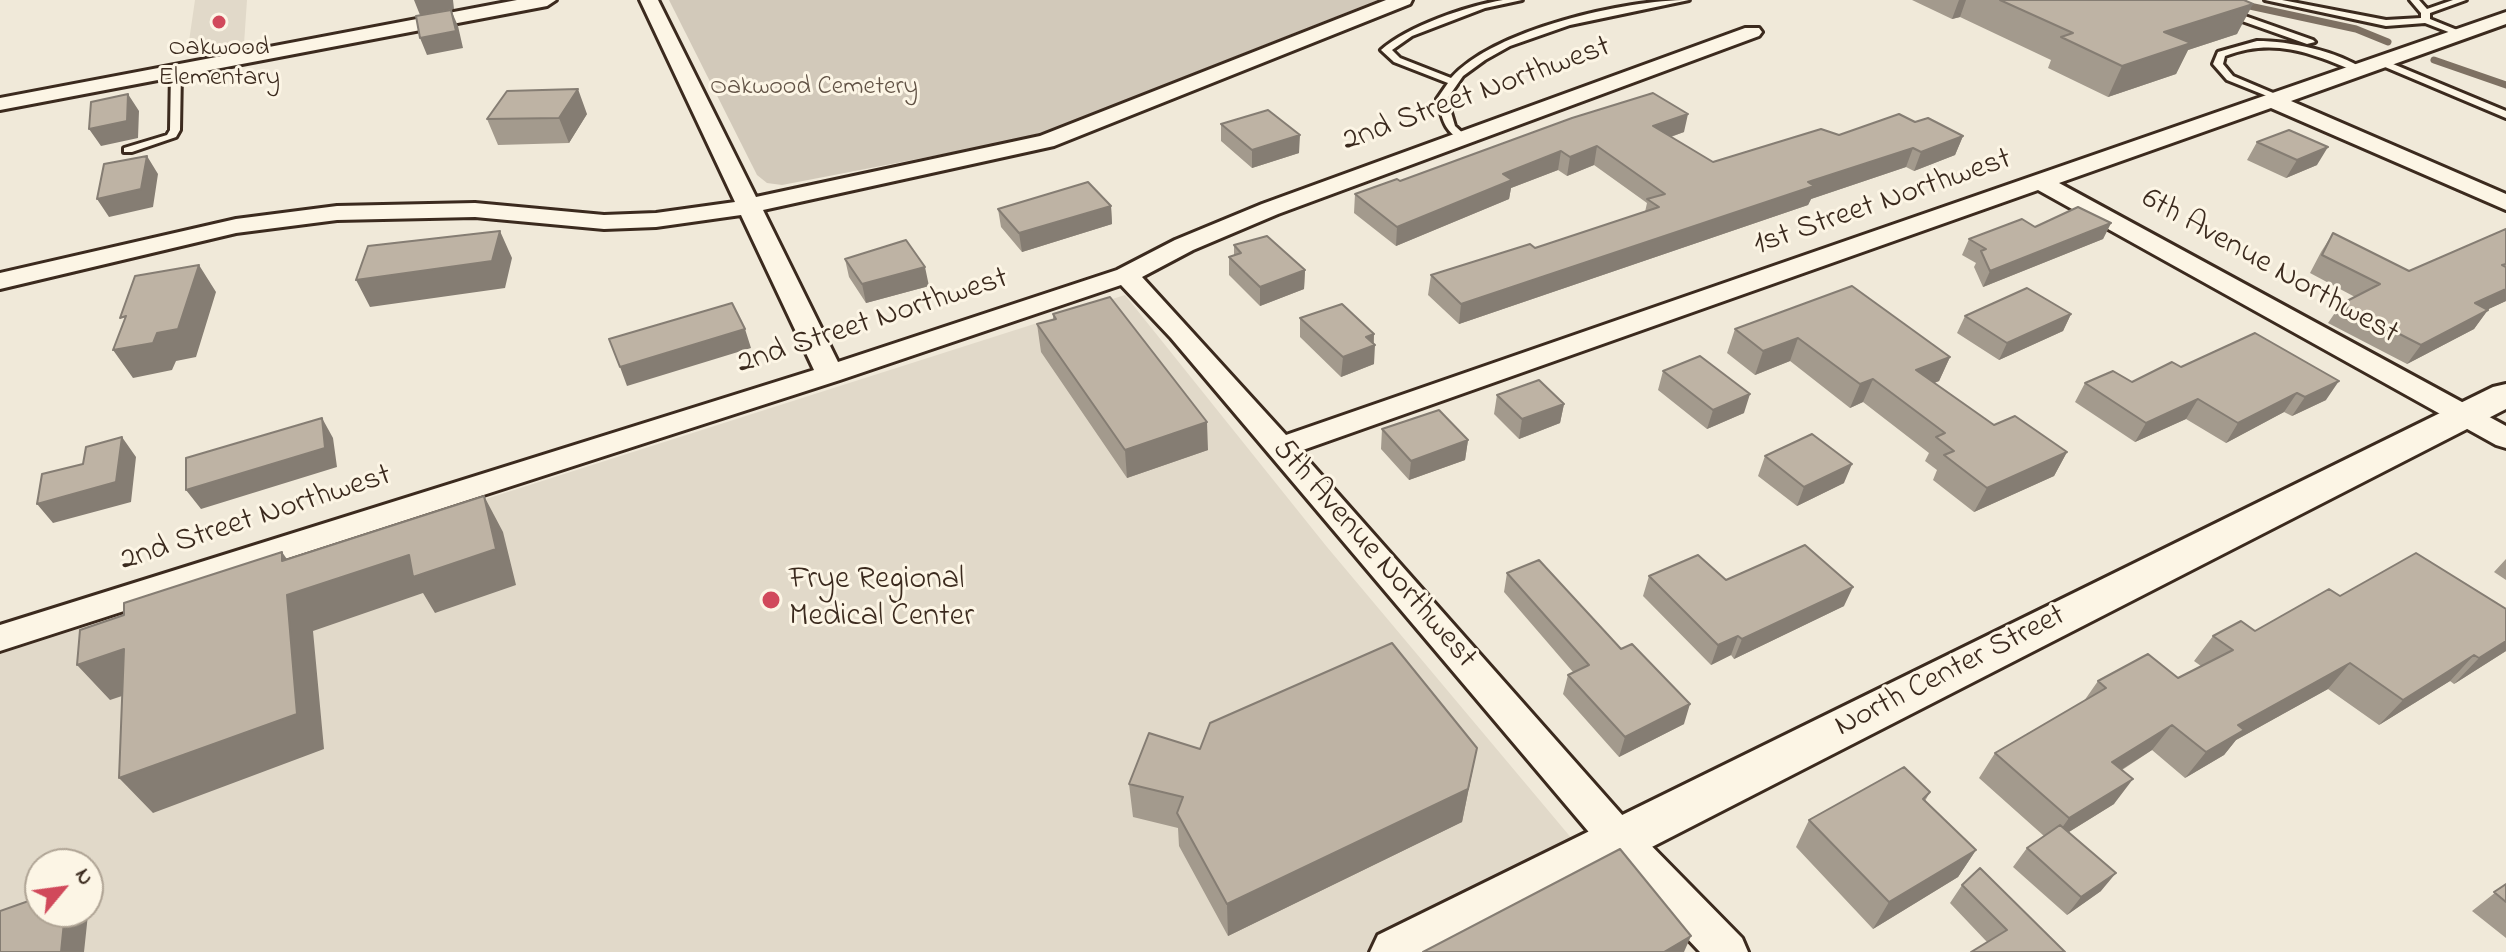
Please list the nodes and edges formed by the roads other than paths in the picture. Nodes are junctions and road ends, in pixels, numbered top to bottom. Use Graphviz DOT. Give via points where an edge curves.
graph roads {
  1 [pos="547,0"];
  2 [pos="649,0"];
  3 [pos="1403,0"];
  4 [pos="1518,0"];
  5 [pos="1685,0"];
  6 [pos="2269,0"];
  7 [pos="2414,0"];
  8 [pos="2462,0"];
  9 [pos="2218,10"];
  10 [pos="2426,16"];
  11 [pos="2506,18"];
  12 [pos="1752,32"];
  13 [pos="2462,34"];
  14 [pos="2372,65"];
  15 [pos="176,71"];
  16 [pos="1454,82"];
  17 [pos="2276,99"];
  18 [pos="0,104"];
  19 [pos="2506,115"];
  20 [pos="1463,138"];
  21 [pos="128,150"];
  22 [pos="2040,182"];
  23 [pos="2506,203"];
  24 [pos="748,205"];
  25 [pos="1126,275"];
  26 [pos="0,281"];
  27 [pos="830,374"];
  28 [pos="2506,395"];
  29 [pos="2464,416"];
  30 [pos="2506,438"];
  31 [pos="1280,448"];
  32 [pos="0,638"];
  33 [pos="1618,838"];
  34 [pos="1396,952"];
  35 [pos="1727,952"];
  1 -- 15 [label="street"];
  2 -- 24 [label="street"];
  3 -- 24 [label="street" via="1046,141"];
  4 -- 16 [label="lane" via="1483,6 1409,34 1386,50 1397,60"];
  5 -- 16 [label="lane" via="1562,24 1501,47"];
  6 -- 10 [label="lane" via="2386,23"];
  7 -- 10 [label="lane"];
  8 -- 10 [label="lane"];
  9 -- 14 [label="lane"];
  10 -- 13 [label="lane"];
  11 -- 13 [label="street, 1st Street Northwest"];
  12 -- 20 [label="street, 2nd Street Northwest"];
  13 -- 14 [label="street, 1st Street Northwest"];
  14 -- 17 [label="street, 1st Street Northwest"];
  14 -- 17 [label="lane" via="2264,41 2221,54 2218,64 2230,78"];
  14 -- 19 [label="lane"];
  15 -- 18 [label="street"];
  15 -- 21 [label="lane" via="171,137"];
  16 -- 20 [label="lane" via="1442,99 1450,127"];
  17 -- 22 [label="street, 1st Street Northwest"];
  17 -- 23 [label="street"];
  20 -- 25 [label="street, 2nd Street Northwest" via="1184,245"];
  22 -- 29 [label="street, 6th Avenue Northwest"];
  22 -- 31 [label="street, 1st Street Northwest"];
  24 -- 26 [label="street" via="691,217 604,222 475,210 325,214 236,226"];
  24 -- 27 [label="street"];
  25 -- 27 [label="street, 2nd Street Northwest"];
  25 -- 31 [label="street, 5th Avenue Northwest"];
  27 -- 32 [label="street, 2nd Street Northwest"];
  28 -- 29 [label="street, North Center Street"];
  29 -- 30 [label="street, 6th Avenue Northwest"];
  29 -- 33 [label="street, North Center Street"];
  31 -- 33 [label="street, 5th Avenue Northwest"];
  33 -- 34 [label="street, North Center Street"];
  33 -- 35 [label="street, 5th Avenue Northwest"];
}
